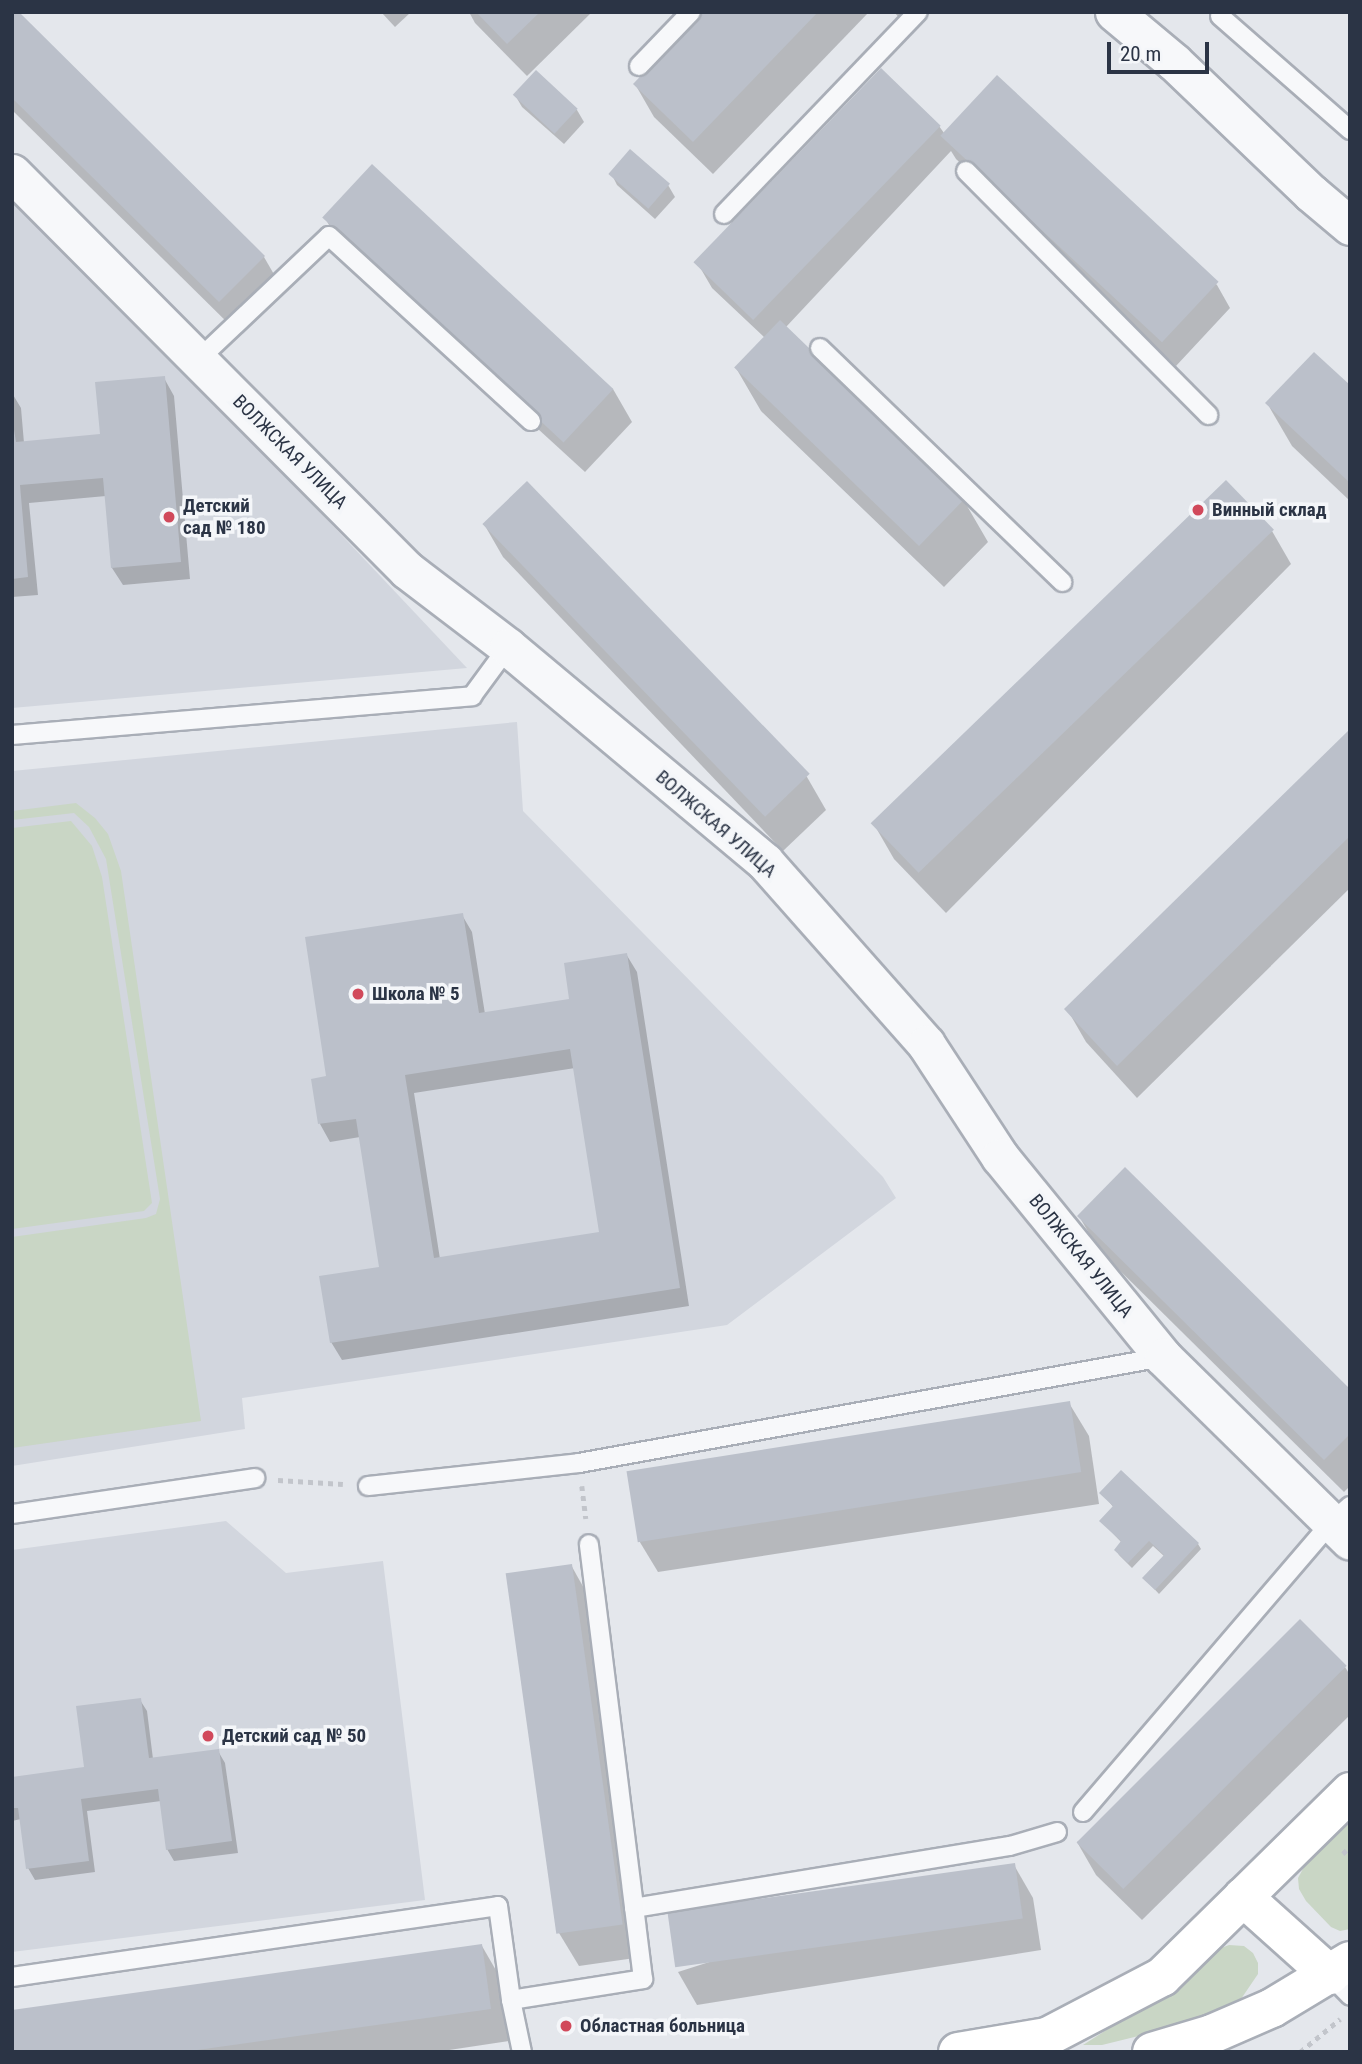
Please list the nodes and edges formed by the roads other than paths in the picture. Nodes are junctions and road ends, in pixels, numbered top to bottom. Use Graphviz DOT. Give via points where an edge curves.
graph roads {
  1 [pos="691,12"];
  2 [pos="918,12"];
  3 [pos="1114,12"];
  4 [pos="1220,16"];
  5 [pos="639,66"];
  6 [pos="1350,130"];
  7 [pos="966,171"];
  8 [pos="12,173"];
  9 [pos="724,214"];
  10 [pos="1350,226"];
  11 [pos="820,348"];
  12 [pos="198,360"];
  13 [pos="1208,415"];
  14 [pos="531,421"];
  15 [pos="1062,582"];
  16 [pos="508,647"];
  17 [pos="12,735"];
  18 [pos="1163,1357"];
  19 [pos="255,1478"];
  20 [pos="368,1486"];
  21 [pos="12,1514"];
  22 [pos="1343,1524"];
  23 [pos="589,1544"];
  24 [pos="1350,1792"];
  25 [pos="1083,1812"];
  26 [pos="1057,1832"];
  27 [pos="1243,1897"];
  28 [pos="634,1908"];
  29 [pos="12,1977"];
  30 [pos="1343,1977"];
  31 [pos="511,2000"];
  32 [pos="522,2052"];
  33 [pos="958,2052"];
  34 [pos="1152,2052"];
  1 -- 5 [label="lane"];
  2 -- 9 [label="lane"];
  3 -- 10 [label="street"];
  4 -- 6 [label="lane"];
  7 -- 13 [label="lane"];
  8 -- 12 [label="street, ВОЛЖСКАЯ УЛИЦА"];
  11 -- 15 [label="lane"];
  12 -- 14 [label="lane" via="329,236"];
  12 -- 16 [label="street, ВОЛЖСКАЯ УЛИЦА" via="407,570"];
  16 -- 17 [label="lane" via="472,696"];
  16 -- 18 [label="street, ВОЛЖСКАЯ УЛИЦА" via="765,862 926,1044 1000,1157"];
  18 -- 20 [label="lane" via="579,1463"];
  18 -- 22 [label="street, ВОЛЖСКАЯ УЛИЦА"];
  19 -- 21 [label="lane"];
  22 -- 25 [label="lane"];
  23 -- 28 [label="lane"];
  24 -- 27 [label="main road"];
  26 -- 28 [label="lane" via="1010,1846"];
  27 -- 30 [label="main road"];
  27 -- 33 [label="main road" via="1162,1977 1047,2037"];
  28 -- 31 [label="lane" via="643,1979"];
  29 -- 31 [label="lane" via="498,1906"];
  30 -- 34 [label="main road" via="1212,2034"];
  31 -- 32 [label="lane"];
}
